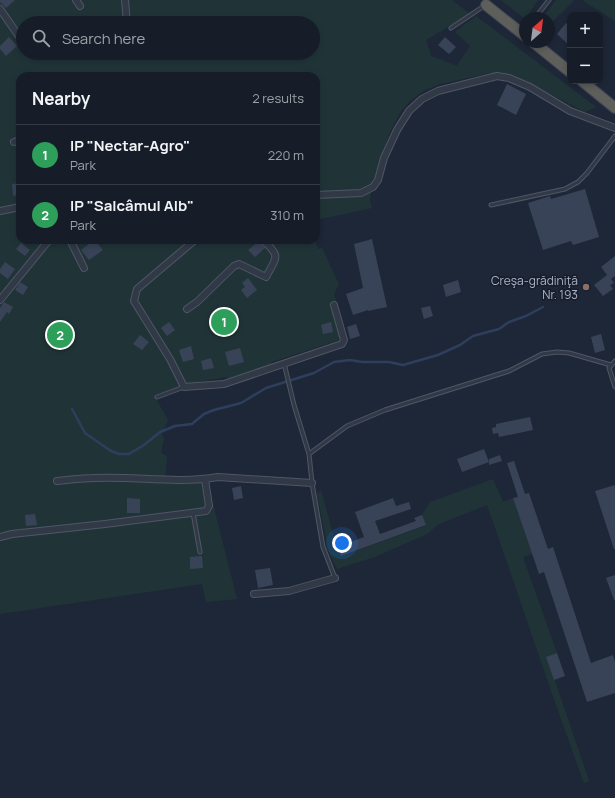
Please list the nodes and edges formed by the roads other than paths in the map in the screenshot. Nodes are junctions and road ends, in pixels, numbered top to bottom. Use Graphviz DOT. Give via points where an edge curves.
graph roads {
  1 [pos="76,0"];
  2 [pos="125,0"];
  3 [pos="549,0"];
  4 [pos="482,2"];
  5 [pos="80,6"];
  6 [pos="0,10"];
  7 [pos="540,12"];
  8 [pos="127,16"];
  9 [pos="451,28"];
  10 [pos="519,30"];
  11 [pos="16,32"];
  12 [pos="540,48"];
  13 [pos="567,70"];
  14 [pos="586,84"];
  15 [pos="615,108"];
  16 [pos="615,128"];
  17 [pos="615,136"];
  18 [pos="320,195"];
  19 [pos="491,205"];
  20 [pos="16,208"];
  21 [pos="0,211"];
  22 [pos="46,244"];
  23 [pos="72,244"];
  24 [pos="190,244"];
  25 [pos="267,244"];
  26 [pos="84,268"];
  27 [pos="0,300"];
  28 [pos="334,305"];
  29 [pos="187,309"];
  30 [pos="615,361"];
  31 [pos="284,363"];
  32 [pos="610,365"];
  33 [pos="184,387"];
  34 [pos="615,387"];
  35 [pos="156,397"];
  36 [pos="309,454"];
  37 [pos="205,479"];
  38 [pos="57,481"];
  39 [pos="312,484"];
  40 [pos="193,513"];
  41 [pos="0,537"];
  42 [pos="200,552"];
  43 [pos="335,578"];
  44 [pos="254,594"];
  1 -- 5 [label="street"];
  2 -- 8 [label="street"];
  3 -- 7 [label="lane"];
  4 -- 9 [label="lane"];
  4 -- 10 [label="highway"];
  6 -- 11 [label="street"];
  12 -- 13 [label="highway"];
  14 -- 15 [label="highway"];
  16 -- 18 [label="street" via="570,111 516,81 497,76 438,91 422,99 409,111 397,130 373,187 361,193"];
  17 -- 19 [label="lane" via="578,182 565,189"];
  20 -- 21 [label="street"];
  22 -- 27 [label="street"];
  23 -- 26 [label="street"];
  24 -- 33 [label="street" via="137,289 134,301"];
  25 -- 29 [label="street" via="276,257 266,277 239,264 234,266"];
  28 -- 31 [label="street" via="343,334 342,344"];
  30 -- 32 [label="lane"];
  31 -- 33 [label="street" via="224,384"];
  31 -- 36 [label="lane"];
  32 -- 34 [label="lane"];
  32 -- 36 [label="lane" via="569,353 542,354 509,371 385,410 347,426"];
  33 -- 35 [label="lane"];
  36 -- 39 [label="lane"];
  37 -- 38 [label="street" via="95,478"];
  37 -- 39 [label="street" via="218,477"];
  37 -- 40 [label="street" via="209,506 206,511"];
  39 -- 43 [label="lane" via="323,547"];
  40 -- 41 [label="street"];
  40 -- 42 [label="lane"];
  43 -- 44 [label="street" via="289,591"];
}
